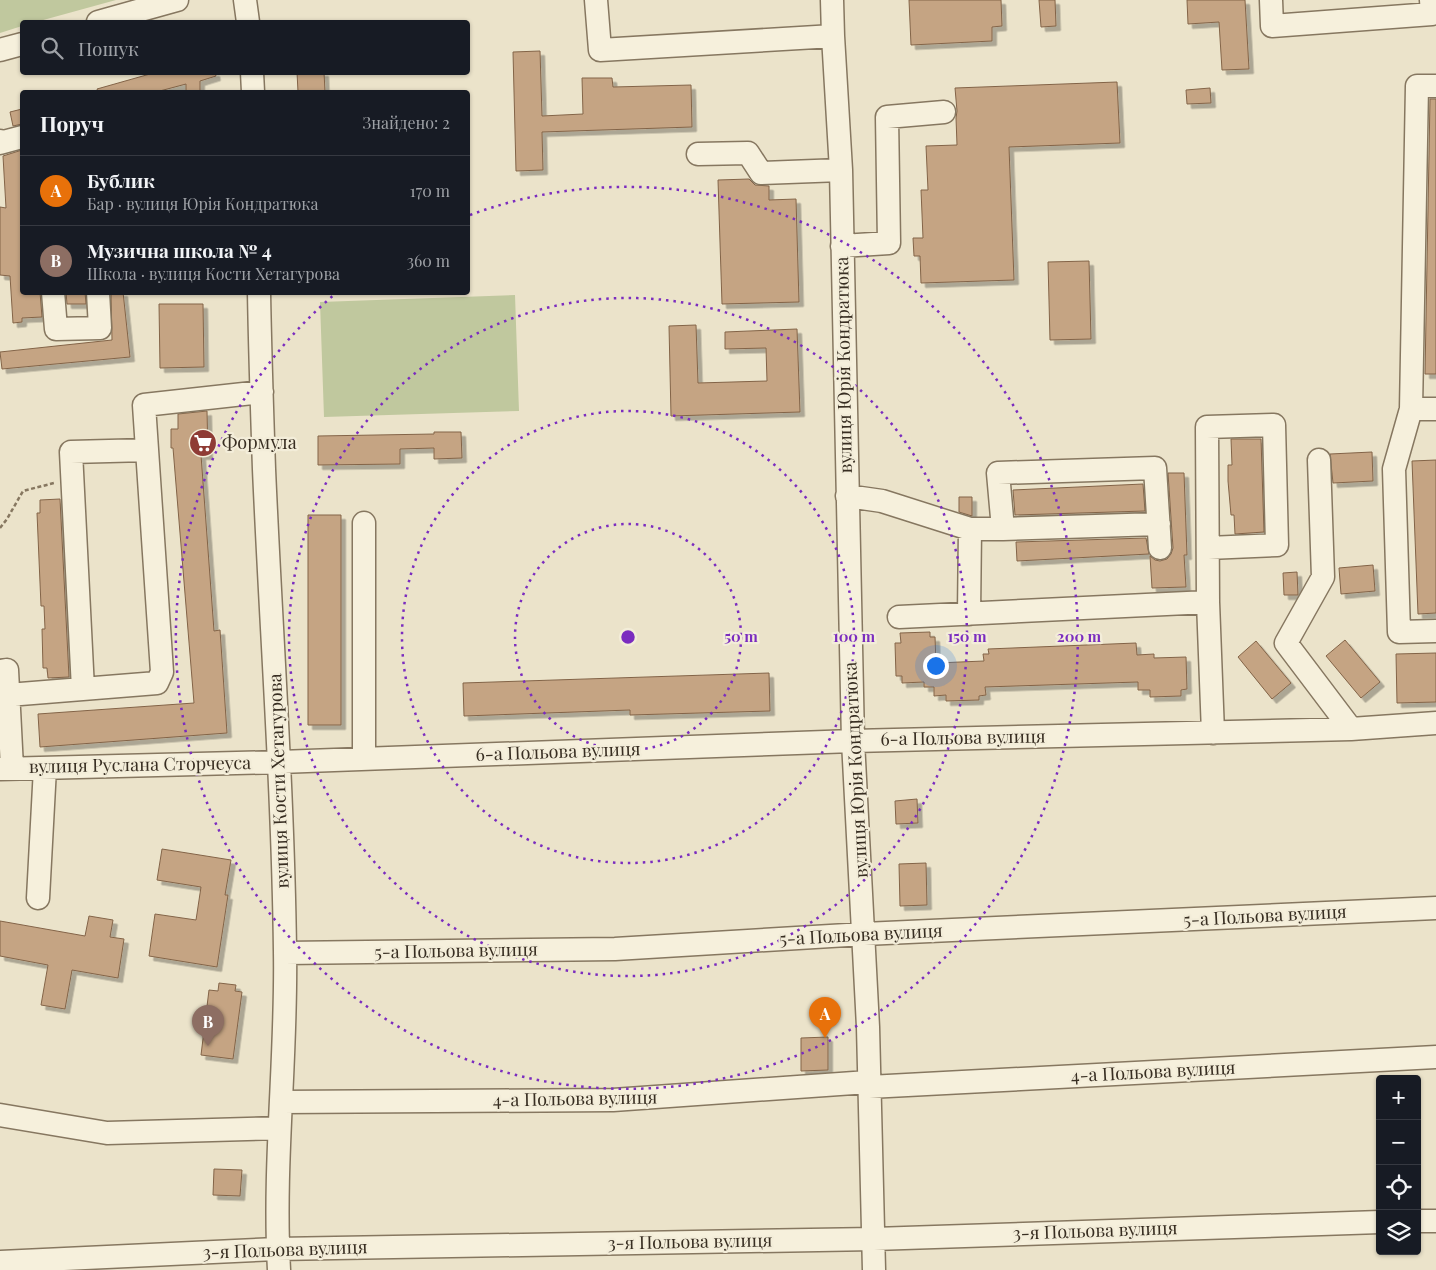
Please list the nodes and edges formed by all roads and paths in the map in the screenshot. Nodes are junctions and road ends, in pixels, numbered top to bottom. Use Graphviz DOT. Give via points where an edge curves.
graph roads {
  1 [pos="177,0"];
  2 [pos="245,0"];
  3 [pos="596,0"];
  4 [pos="832,0"];
  5 [pos="1271,0"];
  6 [pos="1431,0"];
  7 [pos="105,20"];
  8 [pos="248,20"];
  9 [pos="833,36"];
  10 [pos="20,45"];
  11 [pos="0,50"];
  12 [pos="252,75"];
  13 [pos="1436,86"];
  14 [pos="253,90"];
  15 [pos="944,112"];
  16 [pos="20,138"];
  17 [pos="0,141"];
  18 [pos="698,154"];
  19 [pos="841,170"];
  20 [pos="842,246"];
  21 [pos="54,295"];
  22 [pos="98,295"];
  23 [pos="259,295"];
  24 [pos="262,392"];
  25 [pos="1411,409"];
  26 [pos="1436,409"];
  27 [pos="147,450"];
  28 [pos="1319,460"];
  29 [pos="73,478"];
  30 [pos="847,496"];
  31 [pos="364,523"];
  32 [pos="1159,524"];
  33 [pos="0,528"];
  34 [pos="970,529"];
  35 [pos="1003,529"];
  36 [pos="1160,548"];
  37 [pos="1208,548"];
  38 [pos="1208,602"];
  39 [pos="969,614"];
  40 [pos="899,617"];
  41 [pos="1436,631"];
  42 [pos="0,671"];
  43 [pos="83,689"];
  44 [pos="8,694"];
  45 [pos="1436,723"];
  46 [pos="1350,729"];
  47 [pos="1213,733"];
  48 [pos="853,741"];
  49 [pos="364,759"];
  50 [pos="280,762"];
  51 [pos="45,768"];
  52 [pos="6,769"];
  53 [pos="38,898"];
  54 [pos="1436,908"];
  55 [pos="864,934"];
  56 [pos="285,952"];
  57 [pos="1436,1057"];
  58 [pos="869,1085"];
  59 [pos="282,1102"];
  60 [pos="0,1116"];
  61 [pos="279,1128"];
  62 [pos="1436,1220"];
  63 [pos="1421,1221"];
  64 [pos="1376,1222"];
  65 [pos="874,1238"];
  66 [pos="278,1259"];
  67 [pos="0,1262"];
  68 [pos="874,1270"];
  1 -- 7 [label="street"];
  2 -- 8 [label="street"];
  3 -- 9 [label="street" via="600,50"];
  4 -- 9 [label="street, вулиця Юрія Кондратюка"];
  5 -- 6 [label="street" via="1272,26 1432,14"];
  9 -- 19 [label="street, вулиця Юрія Кондратюка"];
  10 -- 11 [label="street"];
  12 -- 14 [label="street"];
  13 -- 25 [label="street" via="1417,86"];
  15 -- 20 [label="street" via="887,117 889,243"];
  16 -- 17 [label="street"];
  18 -- 19 [label="street" via="748,153 761,174"];
  19 -- 20 [label="street, вулиця Юрія Кондратюка"];
  20 -- 30 [label="street, вулиця Юрія Кондратюка"];
  21 -- 22 [label="street" via="56,330 100,328"];
  23 -- 24 [label="street, вулиця Кости Хетагурова"];
  24 -- 27 [label="street" via="144,405"];
  24 -- 50 [label="street, вулиця Кости Хетагурова"];
  25 -- 26 [label="street"];
  25 -- 41 [label="street" via="1394,469 1399,632"];
  27 -- 29 [label="street" via="71,452"];
  27 -- 43 [label="street" via="162,672 156,683"];
  28 -- 46 [label="street" via="1322,577 1286,643"];
  29 -- 33 [label="path" via="23,491"];
  29 -- 43 [label="street"];
  30 -- 34 [label="street" via="882,501"];
  30 -- 48 [label="street, вулиця Юрія Кондратюка"];
  31 -- 49 [label="street"];
  32 -- 35 [label="street"];
  32 -- 35 [label="street" via="1156,468 998,473"];
  32 -- 36 [label="street"];
  34 -- 35 [label="street"];
  34 -- 39 [label="street"];
  37 -- 37 [label="street" via="1207,427 1274,425 1277,545"];
  37 -- 38 [label="street"];
  38 -- 39 [label="street"];
  38 -- 47 [label="street"];
  39 -- 40 [label="street"];
  42 -- 44 [label="street" via="7,670"];
  43 -- 44 [label="street"];
  44 -- 52 [label="street"];
  45 -- 46 [label="street, 6-а Польова вулиця"];
  46 -- 47 [label="street, 6-а Польова вулиця"];
  47 -- 48 [label="street, 6-а Польова вулиця"];
  48 -- 49 [label="street, 6-а Польова вулиця"];
  48 -- 55 [label="street, вулиця Юрія Кондратюка"];
  49 -- 50 [label="street, 6-а Польова вулиця"];
  50 -- 51 [label="street, вулиця Руслана Сторчеуса"];
  50 -- 56 [label="street, вулиця Кости Хетагурова"];
  51 -- 52 [label="street, вулиця Руслана Сторчеуса"];
  51 -- 53 [label="street"];
  54 -- 55 [label="street, 5-а Польова вулиця"];
  55 -- 56 [label="street, 5-а Польова вулиця" via="615,949"];
  55 -- 58 [label="street, вулиця Юрія Кондратюка"];
  56 -- 59 [label="street, вулиця Кости Хетагурова"];
  57 -- 58 [label="street, 4-а Польова вулиця"];
  58 -- 59 [label="street, 4-а Польова вулиця" via="613,1100"];
  58 -- 65 [label="street, вулиця Юрія Кондратюка"];
  59 -- 61 [label="street, вулиця Кости Хетагурова"];
  60 -- 61 [label="street" via="107,1133"];
  61 -- 66 [label="street, вулиця Кости Хетагурова"];
  62 -- 63 [label="street"];
  64 -- 65 [label="street, 3-я Польова вулиця"];
  65 -- 66 [label="street, 3-я Польова вулиця"];
  65 -- 68 [label="street, вулиця Юрія Кондратюка"];
  66 -- 67 [label="street, 3-я Польова вулиця"];
}
